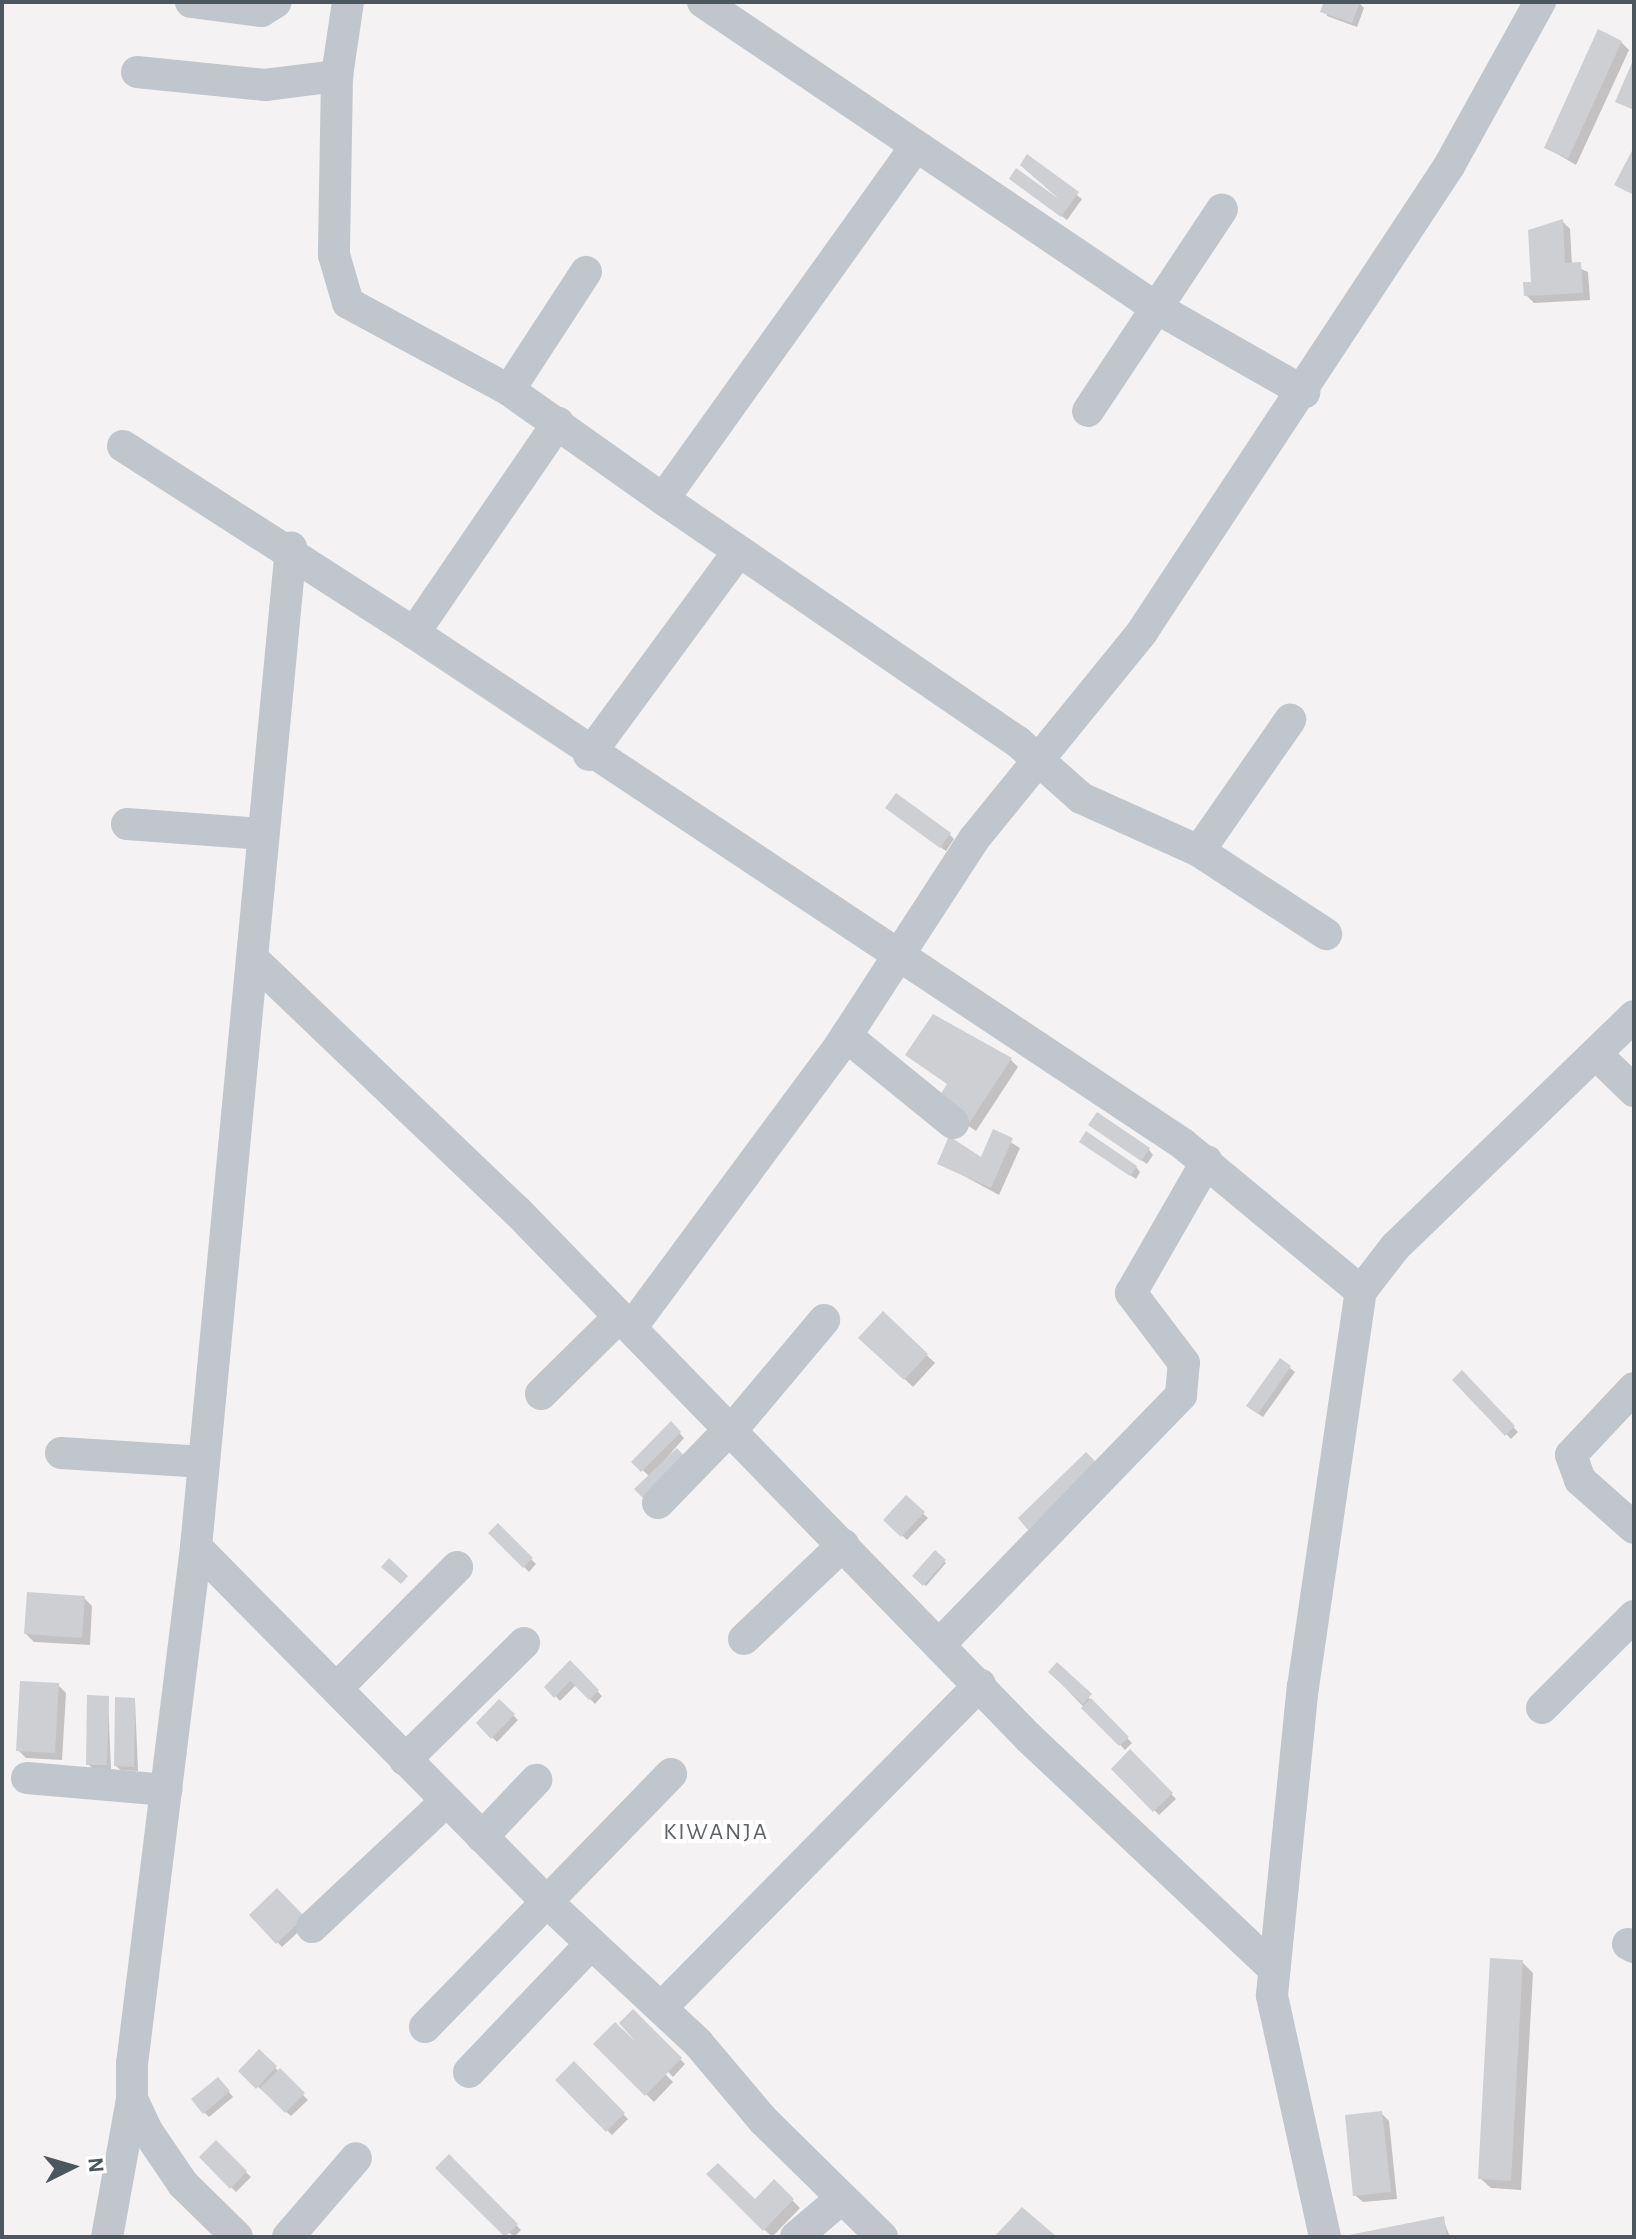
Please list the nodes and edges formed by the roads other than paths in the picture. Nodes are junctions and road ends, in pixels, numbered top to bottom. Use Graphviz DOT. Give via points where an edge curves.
graph roads {
  1 [pos="191,2"];
  2 [pos="348,2"];
  3 [pos="703,2"];
  4 [pos="1540,2"];
  5 [pos="281,4"];
  6 [pos="137,72"];
  7 [pos="337,76"];
  8 [pos="916,146"];
  9 [pos="1222,209"];
  10 [pos="586,272"];
  11 [pos="1155,307"];
  12 [pos="509,390"];
  13 [pos="1304,392"];
  14 [pos="1088,411"];
  15 [pos="558,423"];
  16 [pos="123,446"];
  17 [pos="663,499"];
  18 [pos="291,548"];
  19 [pos="738,552"];
  20 [pos="414,633"];
  21 [pos="1290,720"];
  22 [pos="589,755"];
  23 [pos="1034,761"];
  24 [pos="127,824"];
  25 [pos="262,834"];
  26 [pos="1199,851"];
  27 [pos="1326,934"];
  28 [pos="902,954"];
  29 [pos="253,959"];
  30 [pos="1634,1016"];
  31 [pos="846,1036"];
  32 [pos="1596,1054"];
  33 [pos="1634,1091"];
  34 [pos="953,1123"];
  35 [pos="1207,1161"];
  36 [pos="1361,1291"];
  37 [pos="824,1320"];
  38 [pos="625,1322"];
  39 [pos="1634,1388"];
  40 [pos="541,1394"];
  41 [pos="730,1430"];
  42 [pos="61,1453"];
  43 [pos="204,1462"];
  44 [pos="658,1503"];
  45 [pos="1634,1528"];
  46 [pos="843,1545"];
  47 [pos="196,1547"];
  48 [pos="457,1567"];
  49 [pos="1634,1616"];
  50 [pos="744,1639"];
  51 [pos="524,1643"];
  52 [pos="939,1645"];
  53 [pos="980,1685"];
  54 [pos="338,1687"];
  55 [pos="1542,1708"];
  56 [pos="405,1760"];
  57 [pos="671,1774"];
  58 [pos="27,1778"];
  59 [pos="536,1780"];
  60 [pos="166,1790"];
  61 [pos="446,1801"];
  62 [pos="482,1837"];
  63 [pos="548,1903"];
  64 [pos="312,1927"];
  65 [pos="591,1944"];
  66 [pos="1273,1968"];
  67 [pos="662,2007"];
  68 [pos="425,2027"];
  69 [pos="469,2072"];
  70 [pos="132,2099"];
  71 [pos="356,2158"];
  72 [pos="842,2198"];
  73 [pos="107,2237"];
  74 [pos="237,2237"];
  75 [pos="288,2237"];
  76 [pos="796,2237"];
  77 [pos="882,2237"];
  78 [pos="1325,2237"];
  1 -- 5 [label="street"];
  2 -- 7 [label="street"];
  3 -- 8 [label="street"];
  4 -- 13 [label="street" via="1449,166"];
  6 -- 7 [label="street" via="265,85"];
  7 -- 12 [label="street" via="338,288 348,303"];
  8 -- 11 [label="street"];
  8 -- 17 [label="street"];
  9 -- 11 [label="street"];
  10 -- 12 [label="street"];
  11 -- 13 [label="street"];
  11 -- 14 [label="street"];
  12 -- 15 [label="street"];
  13 -- 23 [label="street" via="1142,632"];
  15 -- 17 [label="street"];
  15 -- 20 [label="street"];
  16 -- 18 [label="street"];
  17 -- 19 [label="street"];
  18 -- 20 [label="street"];
  18 -- 25 [label="street"];
  19 -- 22 [label="street"];
  19 -- 23 [label="street" via="1018,742"];
  20 -- 22 [label="street"];
  21 -- 26 [label="street"];
  22 -- 28 [label="street"];
  23 -- 26 [label="street" via="1081,798"];
  23 -- 28 [label="street"];
  24 -- 25 [label="street"];
  25 -- 29 [label="street"];
  26 -- 27 [label="street"];
  28 -- 31 [label="street"];
  28 -- 35 [label="street"];
  29 -- 38 [label="street"];
  29 -- 43 [label="street"];
  30 -- 32 [label="street"];
  31 -- 34 [label="street"];
  31 -- 38 [label="street"];
  32 -- 33 [label="street"];
  32 -- 36 [label="street" via="1395,1247"];
  35 -- 36 [label="street"];
  35 -- 52 [label="street" via="1131,1293 1184,1363 1181,1395"];
  36 -- 66 [label="street" via="1332,1456"];
  37 -- 41 [label="street"];
  38 -- 40 [label="street"];
  38 -- 41 [label="street"];
  39 -- 45 [label="street" via="1571,1455 1580,1480"];
  41 -- 44 [label="street"];
  41 -- 46 [label="street"];
  42 -- 43 [label="street"];
  43 -- 47 [label="street"];
  46 -- 50 [label="street"];
  46 -- 52 [label="street"];
  47 -- 54 [label="street"];
  47 -- 60 [label="street"];
  48 -- 54 [label="street"];
  49 -- 55 [label="street"];
  51 -- 56 [label="street"];
  52 -- 53 [label="street"];
  53 -- 66 [label="street"];
  53 -- 67 [label="street"];
  54 -- 56 [label="street"];
  56 -- 61 [label="street"];
  57 -- 63 [label="street"];
  58 -- 60 [label="street"];
  59 -- 62 [label="street"];
  60 -- 70 [label="street" via="141,1957"];
  61 -- 62 [label="street"];
  61 -- 64 [label="street"];
  62 -- 63 [label="street"];
  63 -- 65 [label="street"];
  63 -- 68 [label="street"];
  65 -- 67 [label="street"];
  65 -- 69 [label="street"];
  66 -- 78 [label="street" via="1277,2030"];
  67 -- 72 [label="street"];
  70 -- 73 [label="street"];
  70 -- 74 [label="street" via="183,2184"];
  71 -- 75 [label="street"];
  72 -- 76 [label="street"];
  72 -- 77 [label="street"];
}
